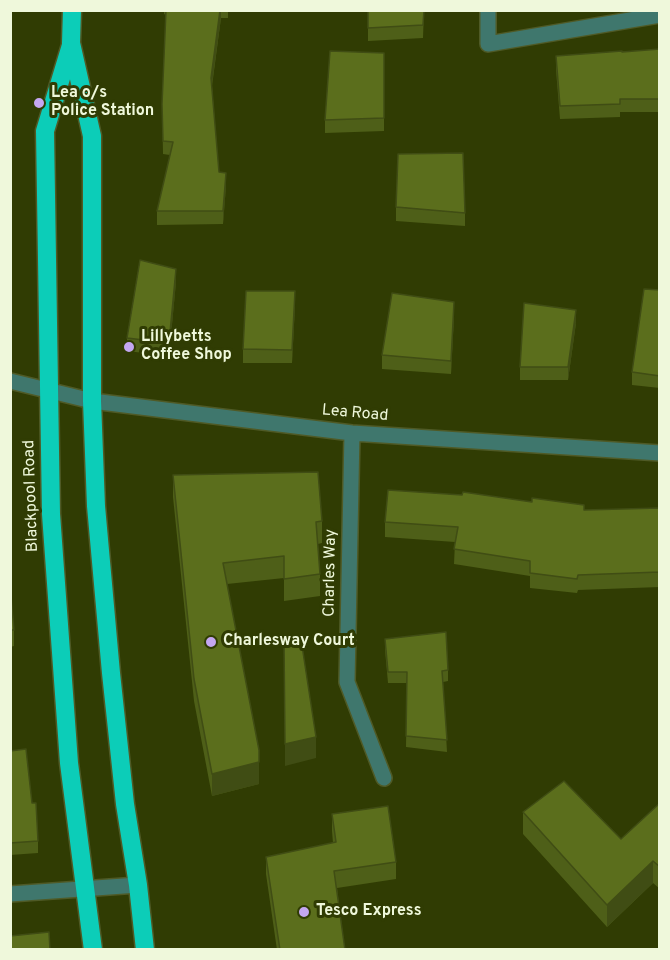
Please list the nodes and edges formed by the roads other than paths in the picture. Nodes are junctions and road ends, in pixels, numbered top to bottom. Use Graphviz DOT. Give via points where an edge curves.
graph roads {
  1 [pos="72,10"];
  2 [pos="488,10"];
  3 [pos="660,15"];
  4 [pos="71,44"];
  5 [pos="10,381"];
  6 [pos="49,391"];
  7 [pos="92,401"];
  8 [pos="352,433"];
  9 [pos="660,453"];
  10 [pos="384,778"];
  11 [pos="138,885"];
  12 [pos="86,889"];
  13 [pos="10,894"];
  14 [pos="93,950"];
  15 [pos="145,950"];
  1 -- 4 [label="highway, Blackpool Road"];
  2 -- 3 [label="street" via="488,44"];
  4 -- 6 [label="highway, Blackpool Road" via="45,131"];
  4 -- 7 [label="highway, Blackpool Road" via="92,136"];
  5 -- 6 [label="street, Lea Road"];
  6 -- 7 [label="street, Lea Road"];
  6 -- 12 [label="highway, Blackpool Road" via="51,514 69,763"];
  7 -- 8 [label="street, Lea Road"];
  7 -- 11 [label="highway, Blackpool Road" via="96,506 111,673"];
  8 -- 9 [label="street, Lea Road"];
  8 -- 10 [label="street, Charles Way" via="347,682"];
  11 -- 12 [label="street"];
  11 -- 15 [label="highway, Blackpool Road"];
  12 -- 13 [label="street"];
  12 -- 14 [label="highway, Blackpool Road"];
}
